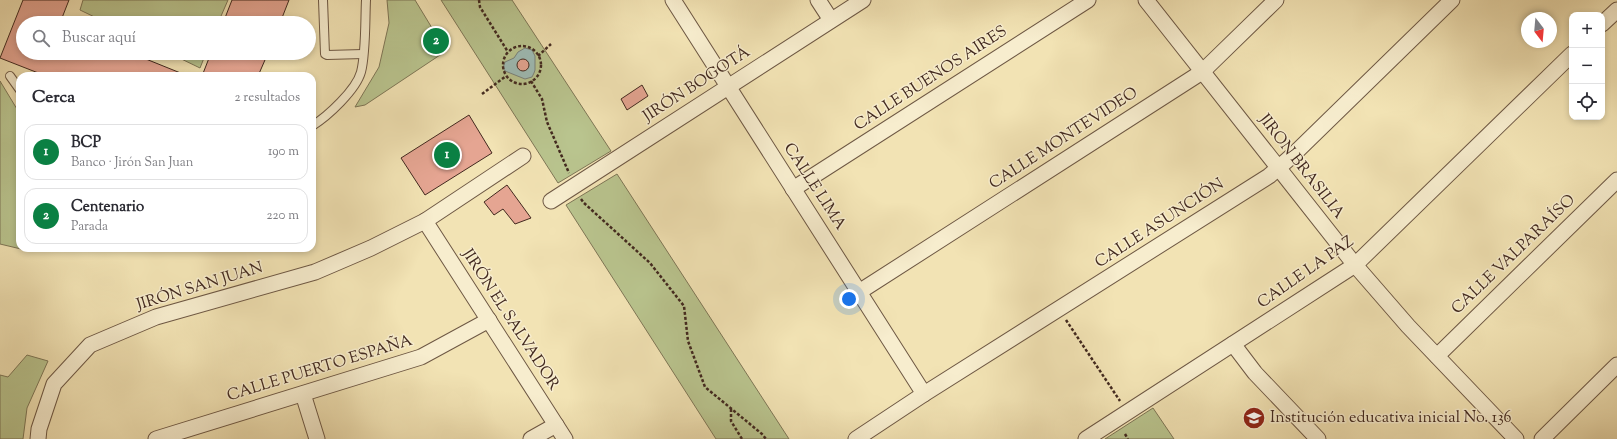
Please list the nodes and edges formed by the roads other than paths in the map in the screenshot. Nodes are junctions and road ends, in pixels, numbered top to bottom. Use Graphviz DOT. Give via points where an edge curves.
graph roads {
  1 [pos="323,0"];
  2 [pos="366,0"];
  3 [pos="672,0"];
  4 [pos="818,0"];
  5 [pos="863,0"];
  6 [pos="1088,0"];
  7 [pos="1146,0"];
  8 [pos="1276,0"];
  9 [pos="1452,0"];
  10 [pos="1617,10"];
  11 [pos="831,20"];
  12 [pos="1605,21"];
  13 [pos="363,54"];
  14 [pos="1569,57"];
  15 [pos="1202,72"];
  16 [pos="10,76"];
  17 [pos="16,84"];
  18 [pos="728,87"];
  19 [pos="316,123"];
  20 [pos="523,156"];
  21 [pos="1279,168"];
  22 [pos="1617,180"];
  23 [pos="793,189"];
  24 [pos="551,201"];
  25 [pos="425,221"];
  26 [pos="1355,265"];
  27 [pos="859,292"];
  28 [pos="489,320"];
  29 [pos="1233,344"];
  30 [pos="1436,356"];
  31 [pos="1617,366"];
  32 [pos="303,394"];
  33 [pos="924,394"];
  34 [pos="556,425"];
  35 [pos="38,439"];
  36 [pos="156,439"];
  37 [pos="317,439"];
  38 [pos="530,439"];
  39 [pos="565,439"];
  40 [pos="856,439"];
  41 [pos="1086,439"];
  42 [pos="1318,439"];
  43 [pos="1516,439"];
  44 [pos="1542,439"];
  1 -- 13 [label="lane" via="325,54"];
  2 -- 13 [label="lane"];
  3 -- 18 [label="street, CALLE LIMA"];
  4 -- 11 [label="street"];
  5 -- 11 [label="street, JIRÓN BOGOTÁ"];
  6 -- 23 [label="street, CALLE BUENOS AIRES"];
  7 -- 15 [label="street, JIRON BRASILIA"];
  8 -- 15 [label="street, CALLE MONTEVIDEO"];
  9 -- 21 [label="street, CALLE ASUNCIÓN"];
  10 -- 12 [label="street"];
  11 -- 18 [label="street, JIRÓN BOGOTÁ"];
  13 -- 19 [label="lane" via="361,72 351,91"];
  14 -- 26 [label="street, CALLE LA PAZ"];
  15 -- 21 [label="street, JIRON BRASILIA"];
  15 -- 27 [label="street, CALLE MONTEVIDEO"];
  16 -- 17 [label="lane"];
  18 -- 23 [label="street, CALLE LIMA"];
  18 -- 24 [label="street, JIRÓN BOGOTÁ"];
  20 -- 25 [label="street, JIRÓN SAN JUAN"];
  21 -- 26 [label="street, JIRON BRASILIA"];
  21 -- 33 [label="street, CALLE ASUNCIÓN"];
  22 -- 30 [label="street, CALLE VALPARAÍSO"];
  23 -- 27 [label="street, CALLE LIMA"];
  25 -- 28 [label="street, JIRÓN EL SALVADOR"];
  25 -- 35 [label="street, JIRÓN SAN JUAN" via="315,272 156,317 90,345 54,384"];
  26 -- 29 [label="street, CALLE LA PAZ"];
  26 -- 30 [label="street, JIRON BRASILIA"];
  27 -- 33 [label="street, CALLE LIMA"];
  28 -- 32 [label="street, CALLE PUERTO ESPAÑA" via="422,357"];
  28 -- 34 [label="street, JIRÓN EL SALVADOR"];
  29 -- 41 [label="street, CALLE LA PAZ"];
  29 -- 42 [label="street" via="1255,373"];
  30 -- 43 [label="street, JIRON BRASILIA"];
  31 -- 44 [label="street"];
  32 -- 36 [label="street, CALLE PUERTO ESPAÑA"];
  32 -- 37 [label="street"];
  33 -- 40 [label="street, CALLE ASUNCIÓN"];
  34 -- 38 [label="street"];
  34 -- 39 [label="street, JIRÓN EL SALVADOR"];
}
